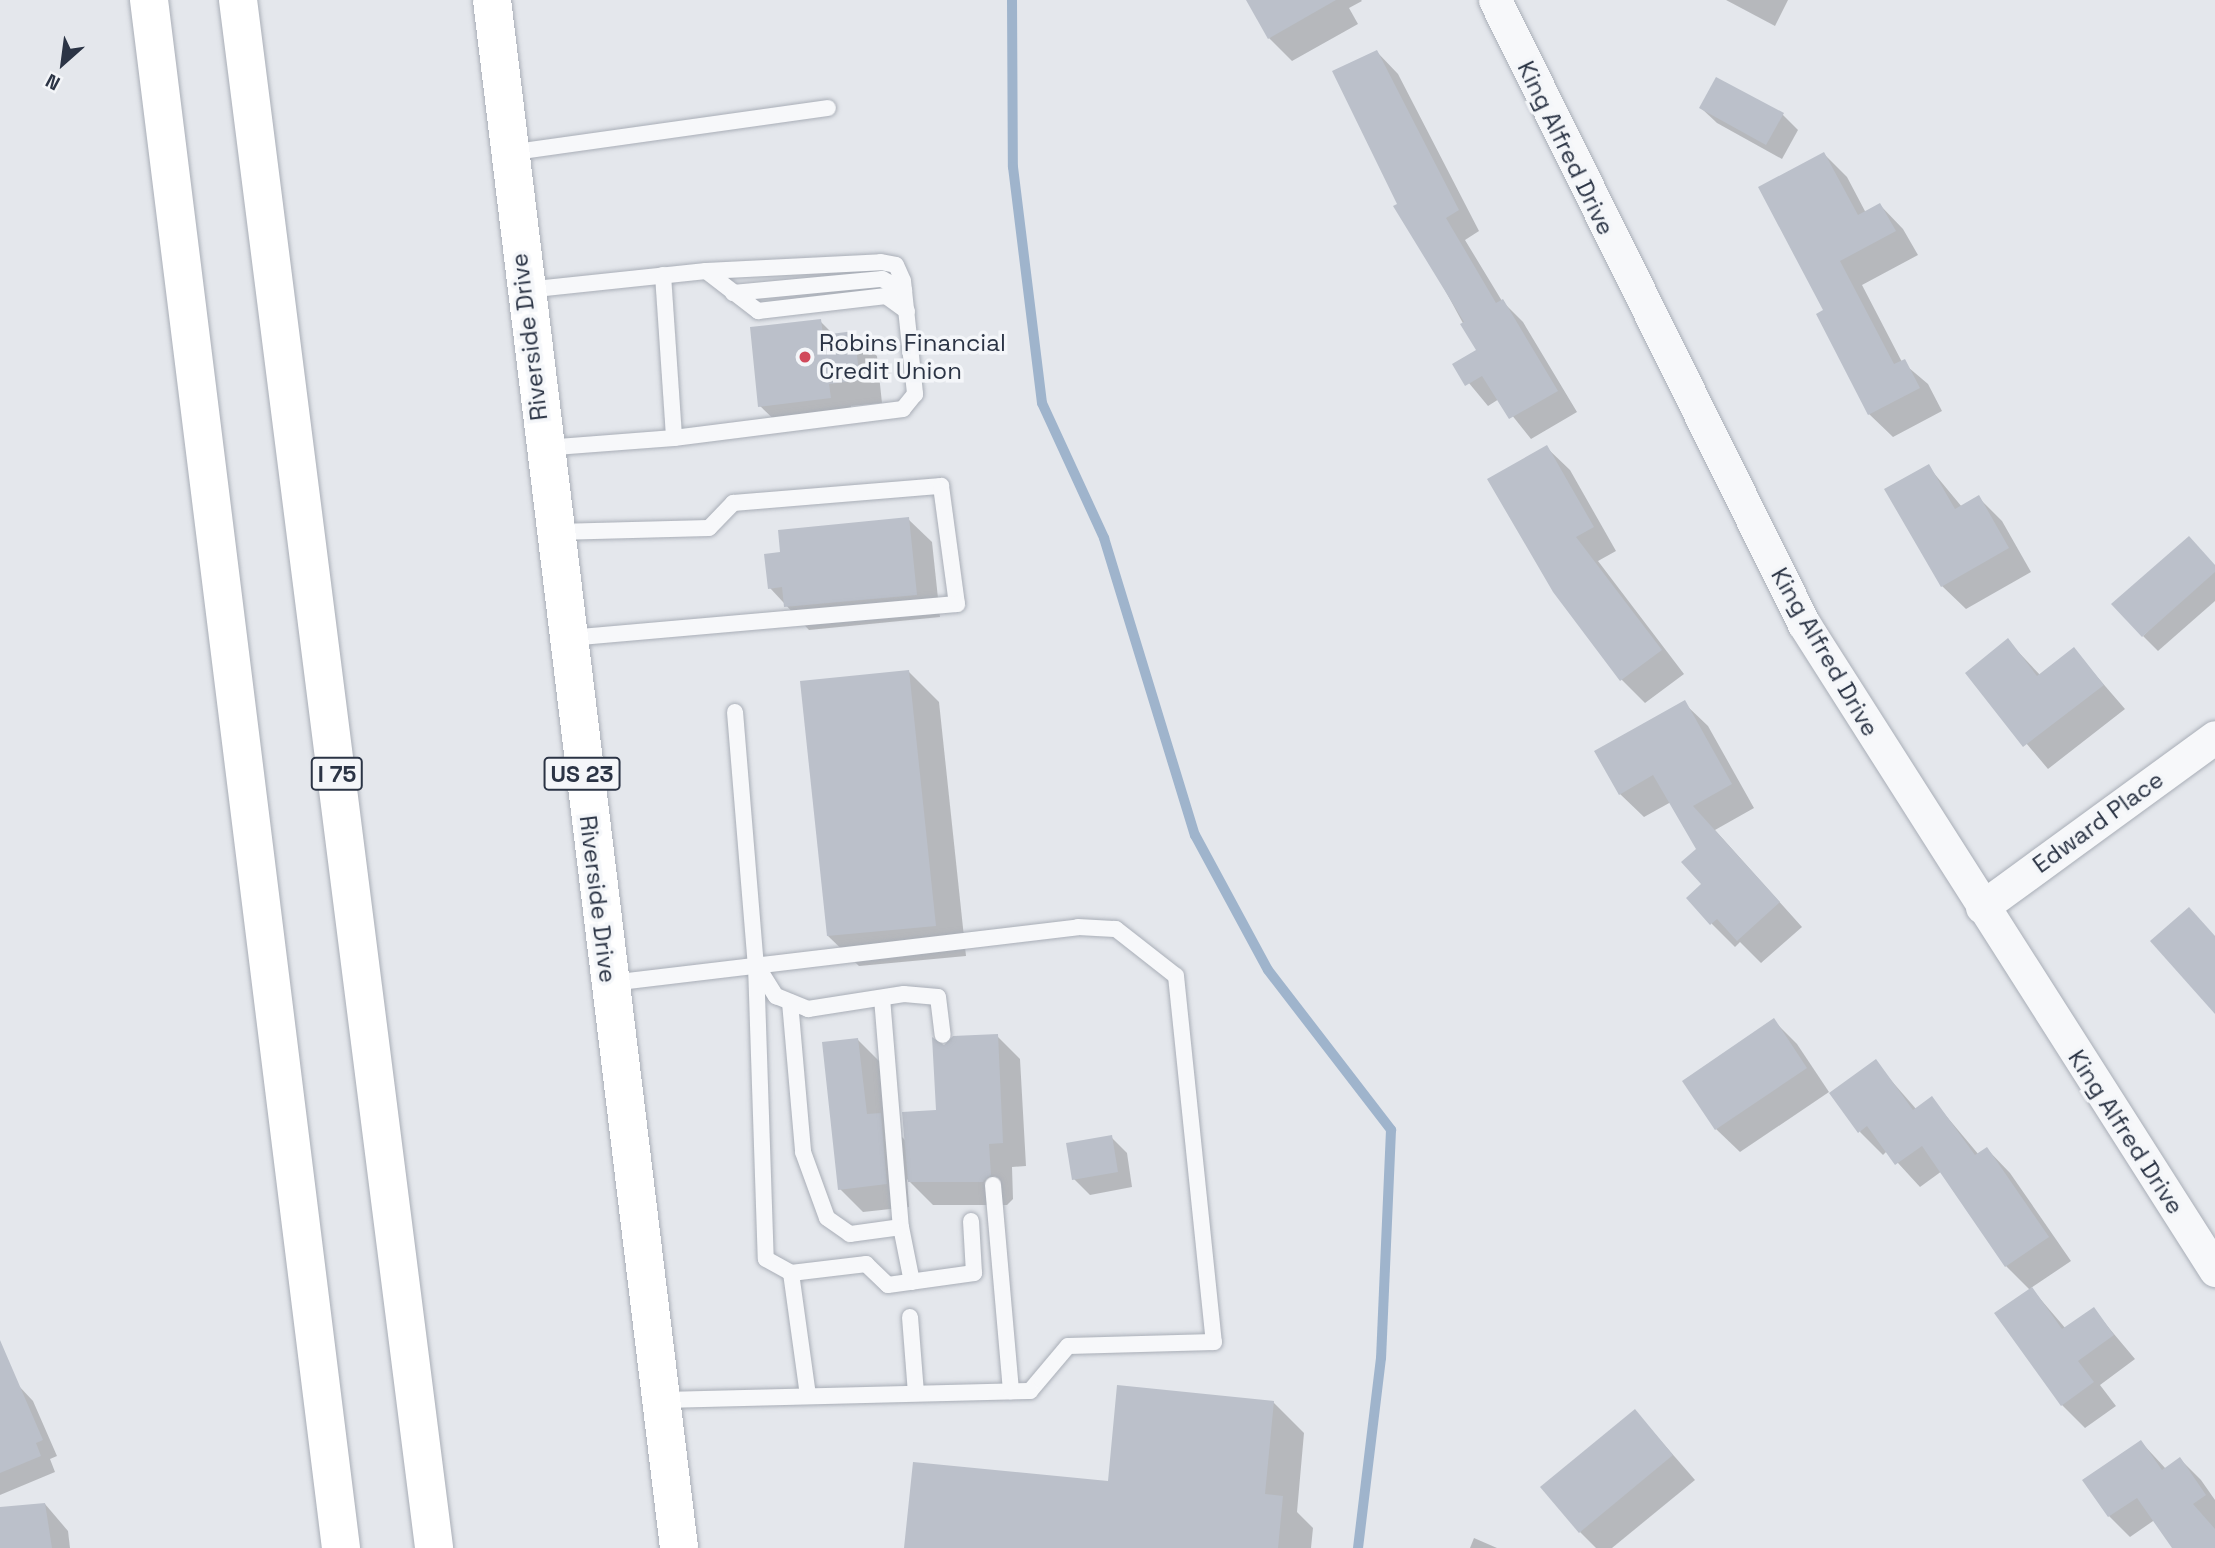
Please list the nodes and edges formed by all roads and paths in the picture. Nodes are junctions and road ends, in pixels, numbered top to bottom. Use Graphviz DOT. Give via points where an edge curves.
graph roads {
  1 [pos="149,0"];
  2 [pos="238,0"];
  3 [pos="492,0"];
  4 [pos="1495,0"];
  5 [pos="828,108"];
  6 [pos="507,153"];
  7 [pos="706,271"];
  8 [pos="663,275"];
  9 [pos="523,290"];
  10 [pos="904,290"];
  11 [pos="733,293"];
  12 [pos="907,311"];
  13 [pos="674,438"];
  14 [pos="543,449"];
  15 [pos="553,532"];
  16 [pos="566,639"];
  17 [pos="735,712"];
  18 [pos="2215,737"];
  19 [pos="1982,907"];
  20 [pos="756,965"];
  21 [pos="608,983"];
  22 [pos="883,998"];
  23 [pos="790,1002"];
  24 [pos="943,1035"];
  25 [pos="993,1185"];
  26 [pos="971,1221"];
  27 [pos="901,1227"];
  28 [pos="2215,1270"];
  29 [pos="791,1273"];
  30 [pos="912,1282"];
  31 [pos="910,1317"];
  32 [pos="1011,1391"];
  33 [pos="916,1393"];
  34 [pos="808,1395"];
  35 [pos="660,1400"];
  36 [pos="341,1548"];
  37 [pos="434,1548"];
  38 [pos="679,1548"];
  1 -- 36 [label="main road"];
  2 -- 37 [label="main road, I 75"];
  3 -- 6 [label="main road, Riverside Drive / US 23"];
  4 -- 19 [label="street, King Alfred Drive" via="1804,624"];
  5 -- 6 [label="lane"];
  6 -- 9 [label="main road, Riverside Drive / US 23"];
  7 -- 8 [label="lane"];
  7 -- 10 [label="lane" via="887,262 900,268"];
  7 -- 11 [label="lane"];
  8 -- 9 [label="lane"];
  8 -- 13 [label="lane"];
  9 -- 14 [label="main road, Riverside Drive / US 23"];
  10 -- 11 [label="lane" via="882,279"];
  10 -- 12 [label="lane"];
  11 -- 12 [label="lane" via="758,310 886,296"];
  12 -- 13 [label="lane" via="915,394 907,407"];
  13 -- 14 [label="lane"];
  14 -- 15 [label="main road, Riverside Drive / US 23"];
  15 -- 16 [label="main road, Riverside Drive / US 23"];
  15 -- 16 [label="lane" via="709,528 733,503 941,486 957,604"];
  16 -- 21 [label="main road, Riverside Drive / US 23"];
  17 -- 20 [label="lane"];
  18 -- 19 [label="street, Edward Place"];
  19 -- 28 [label="street, King Alfred Drive"];
  20 -- 21 [label="lane"];
  20 -- 23 [label="lane" via="776,996"];
  20 -- 29 [label="lane" via="766,1259"];
  20 -- 32 [label="lane" via="1078,927 1116,929 1176,976 1214,1342 1068,1346 1030,1391"];
  21 -- 35 [label="main road, Riverside Drive / US 23"];
  22 -- 23 [label="lane" via="808,1009"];
  22 -- 24 [label="lane" via="937,997"];
  22 -- 27 [label="lane"];
  23 -- 27 [label="lane" via="803,1152 827,1218 850,1234"];
  25 -- 32 [label="lane"];
  26 -- 30 [label="lane" via="974,1273"];
  27 -- 30 [label="lane"];
  29 -- 30 [label="lane" via="866,1264 888,1285"];
  29 -- 34 [label="lane"];
  31 -- 33 [label="lane"];
  32 -- 33 [label="lane"];
  33 -- 34 [label="lane"];
  34 -- 35 [label="lane"];
  35 -- 38 [label="main road, Riverside Drive / US 23"];
}
